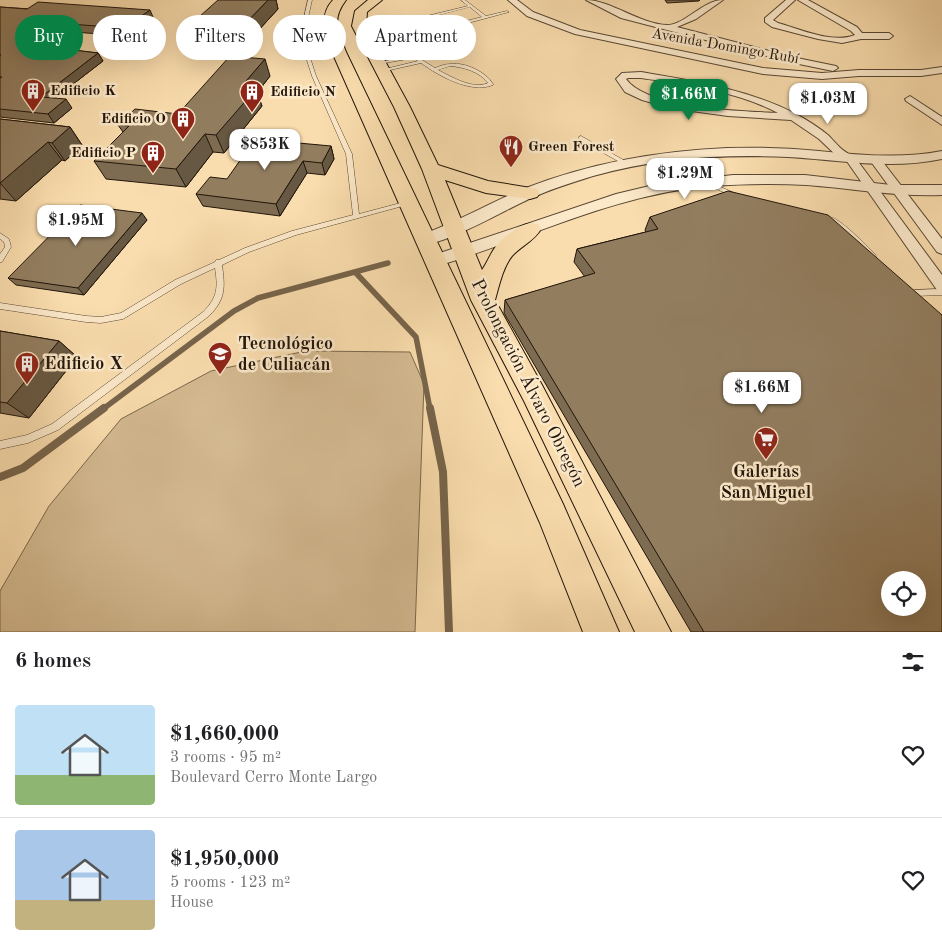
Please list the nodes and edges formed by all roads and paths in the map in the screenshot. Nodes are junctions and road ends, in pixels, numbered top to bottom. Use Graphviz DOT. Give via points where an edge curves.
graph roads {
  1 [pos="310,0"];
  2 [pos="376,0"];
  3 [pos="463,0"];
  4 [pos="512,0"];
  5 [pos="590,0"];
  6 [pos="719,0"];
  7 [pos="791,0"];
  8 [pos="802,0"];
  9 [pos="338,1"];
  10 [pos="471,6"];
  11 [pos="507,12"];
  12 [pos="436,15"];
  13 [pos="485,17"];
  14 [pos="476,19"];
  15 [pos="672,27"];
  16 [pos="860,36"];
  17 [pos="889,36"];
  18 [pos="402,60"];
  19 [pos="419,60"];
  20 [pos="421,62"];
  21 [pos="381,67"];
  22 [pos="435,70"];
  23 [pos="942,70"];
  24 [pos="859,73"];
  25 [pos="910,99"];
  26 [pos="794,117"];
  27 [pos="942,122"];
  28 [pos="581,138"];
  29 [pos="942,155"];
  30 [pos="847,158"];
  31 [pos="875,159"];
  32 [pos="625,163"];
  33 [pos="431,169"];
  34 [pos="704,182"];
  35 [pos="870,186"];
  36 [pos="897,189"];
  37 [pos="942,190"];
  38 [pos="530,193"];
  39 [pos="745,199"];
  40 [pos="408,203"];
  41 [pos="356,216"];
  42 [pos="822,216"];
  43 [pos="455,228"];
  44 [pos="530,229"];
  45 [pos="0,235"];
  46 [pos="424,240"];
  47 [pos="942,249"];
  48 [pos="465,252"];
  49 [pos="0,260"];
  50 [pos="218,262"];
  51 [pos="434,262"];
  52 [pos="878,262"];
  53 [pos="942,286"];
  54 [pos="942,292"];
  55 [pos="484,300"];
  56 [pos="923,304"];
  57 [pos="0,306"];
  58 [pos="0,445"];
  59 [pos="600,632"];
  60 [pos="653,632"];
  1 -- 41 [label="lane" via="304,31 306,54 349,154"];
  2 -- 21 [label="main road, Prolongación Álvaro Obregón" via="362,11 359,22 363,36"];
  3 -- 10 [label="lane"];
  4 -- 24 [label="street, Avenida Domingo Rubí" via="538,18 621,43 763,71 822,76"];
  5 -- 15 [label="street" via="624,16"];
  6 -- 15 [label="street"];
  7 -- 16 [label="street" via="768,20 828,38 847,40"];
  8 -- 16 [label="street" via="854,29"];
  9 -- 40 [label="main road, Prolongación Álvaro Obregón" via="329,20 333,35"];
  10 -- 12 [label="lane"];
  10 -- 13 [label="lane"];
  11 -- 13 [label="lane"];
  13 -- 14 [label="lane"];
  15 -- 24 [label="street" via="797,61"];
  16 -- 17 [label="street"];
  18 -- 21 [label="lane"];
  19 -- 20 [label="lane"];
  20 -- 21 [label="lane"];
  20 -- 22 [label="lane"];
  21 -- 33 [label="main road, Prolongación Álvaro Obregón"];
  22 -- 22 [label="lane" via="472,86 484,88 492,84 488,78 460,66 450,65"];
  23 -- 24 [label="street, Avenida Domingo Rubí"];
  25 -- 27 [label="street"];
  26 -- 26 [label="street" via="766,102 738,93 641,75 625,75 621,79 623,85 636,95 666,104"];
  26 -- 30 [label="street"];
  28 -- 32 [label="lane"];
  29 -- 31 [label="street" via="911,160"];
  30 -- 31 [label="street"];
  30 -- 32 [label="street" via="734,152"];
  30 -- 35 [label="street"];
  31 -- 36 [label="street"];
  32 -- 38 [label="street"];
  33 -- 38 [label="main road" via="486,187"];
  33 -- 43 [label="main road, Prolongación Álvaro Obregón"];
  34 -- 35 [label="street" via="804,180"];
  34 -- 39 [label="lane"];
  34 -- 44 [label="street" via="640,192"];
  35 -- 36 [label="street"];
  35 -- 53 [label="street"];
  36 -- 37 [label="street"];
  36 -- 47 [label="street"];
  38 -- 43 [label="street"];
  40 -- 41 [label="lane"];
  40 -- 46 [label="main road, Prolongación Álvaro Obregón"];
  41 -- 50 [label="lane" via="294,233"];
  42 -- 52 [label="lane" via="847,231"];
  43 -- 46 [label="street"];
  43 -- 48 [label="main road, Prolongación Álvaro Obregón"];
  44 -- 48 [label="street"];
  44 -- 55 [label="main road" via="504,251 493,271"];
  45 -- 49 [label="lane" via="8,247"];
  46 -- 51 [label="main road, Prolongación Álvaro Obregón"];
  48 -- 51 [label="street"];
  48 -- 55 [label="main road, Prolongación Álvaro Obregón"];
  50 -- 57 [label="lane" via="123,316 86,319"];
  50 -- 58 [label="lane" via="219,298 206,314 55,427 28,439"];
  51 -- 59 [label="main road, Prolongación Álvaro Obregón" via="552,515"];
  54 -- 56 [label="lane" via="911,291"];
  55 -- 60 [label="main road, Prolongación Álvaro Obregón"];
}
